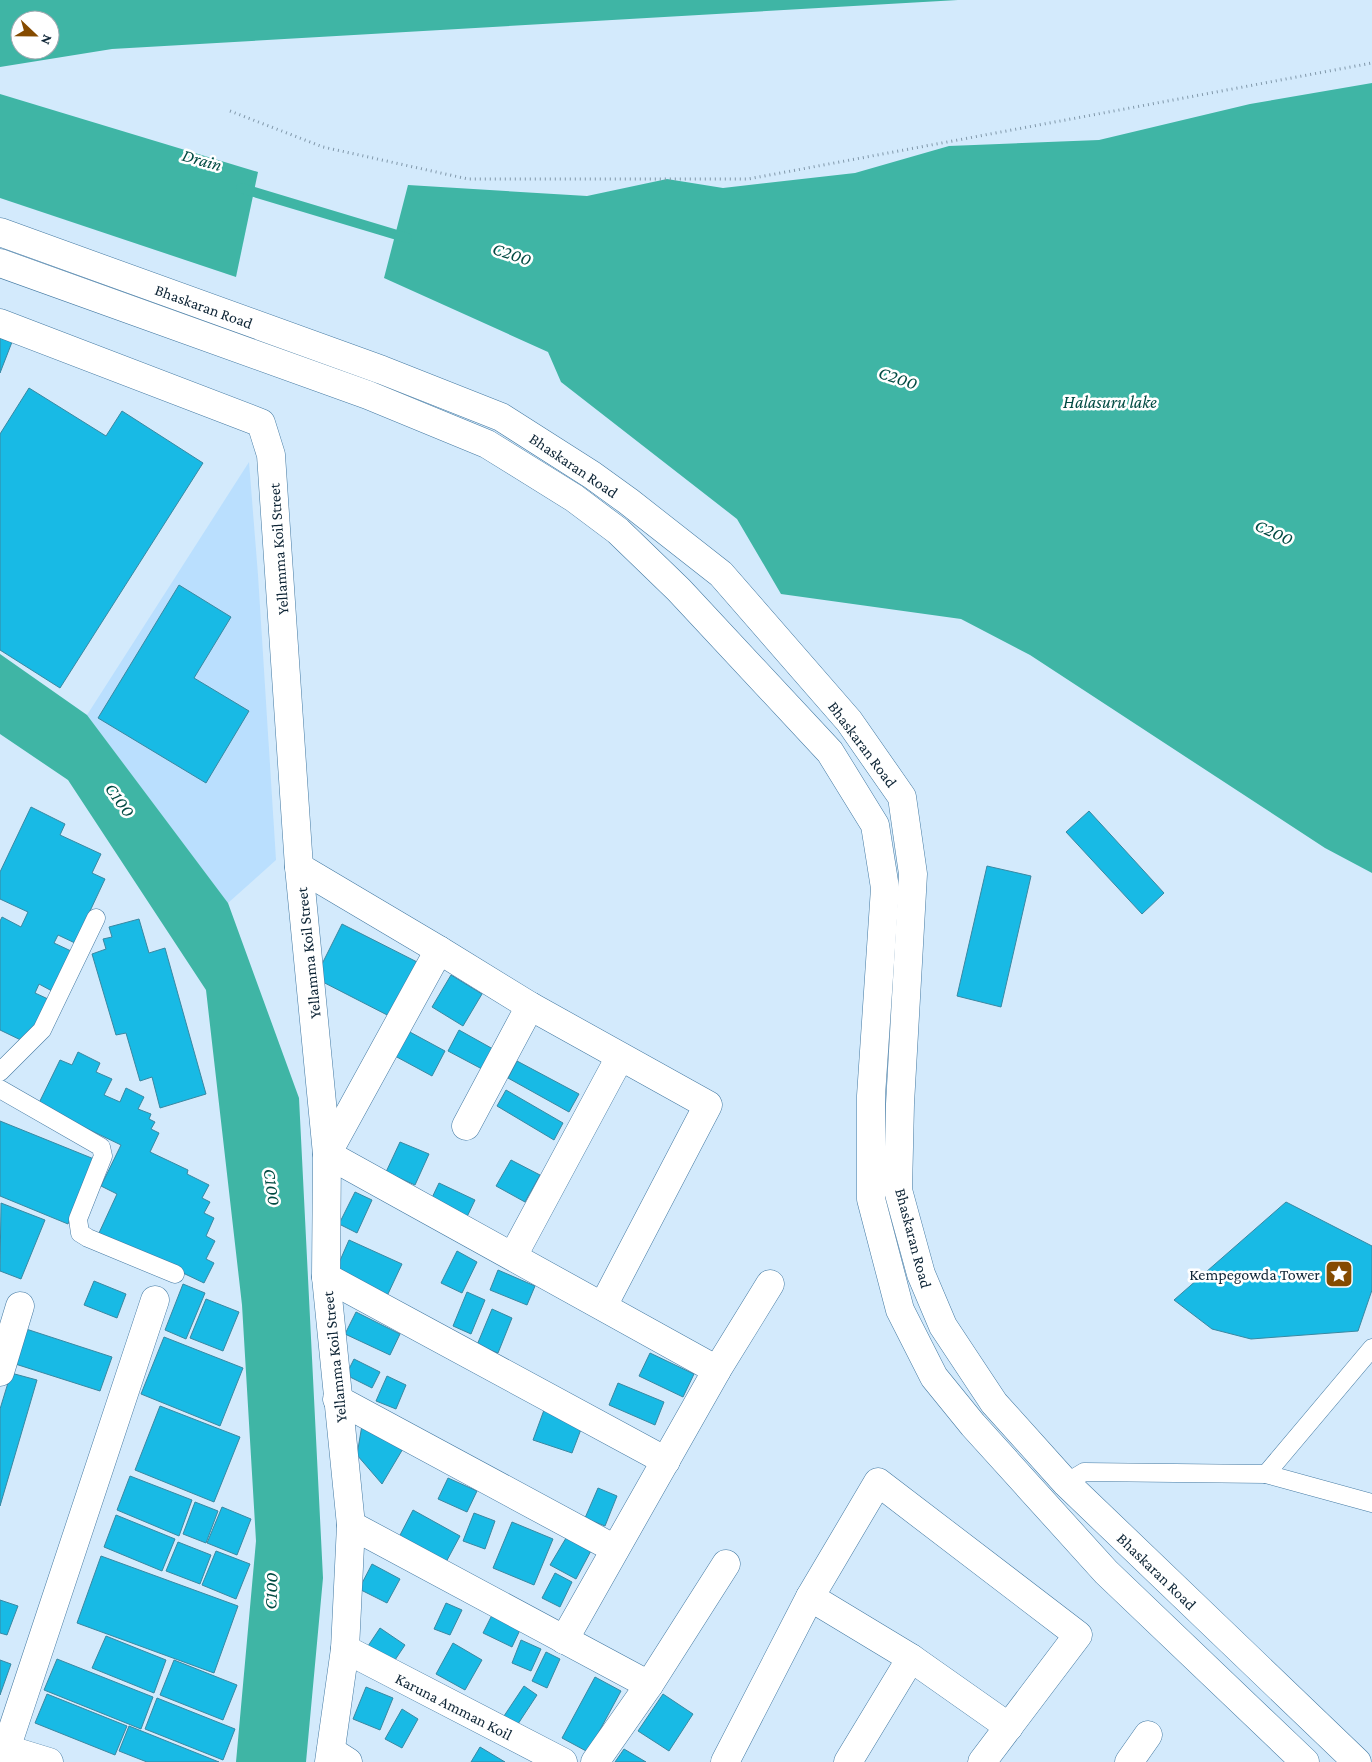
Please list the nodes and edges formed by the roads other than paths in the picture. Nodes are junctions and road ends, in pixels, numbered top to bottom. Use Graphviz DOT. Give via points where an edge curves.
graph roads {
  1 [pos="0,232"];
  2 [pos="0,263"];
  3 [pos="0,323"];
  4 [pos="853,727"];
  5 [pos="830,752"];
  6 [pos="299,867"];
  7 [pos="96,918"];
  8 [pos="440,950"];
  9 [pos="530,1006"];
  10 [pos="620,1057"];
  11 [pos="0,1072"];
  12 [pos="0,1089"];
  13 [pos="466,1126"];
  14 [pos="327,1154"];
  15 [pos="512,1256"];
  16 [pos="176,1274"];
  17 [pos="326,1277"];
  18 [pos="770,1284"];
  19 [pos="156,1300"];
  20 [pos="20,1306"];
  21 [pos="603,1306"];
  22 [pos="1372,1348"];
  23 [pos="717,1370"];
  24 [pos="0,1372"];
  25 [pos="338,1399"];
  26 [pos="666,1461"];
  27 [pos="1266,1474"];
  28 [pos="1066,1483"];
  29 [pos="1372,1503"];
  30 [pos="350,1525"];
  31 [pos="615,1549"];
  32 [pos="726,1564"];
  33 [pos="810,1597"];
  34 [pos="564,1640"];
  35 [pos="345,1649"];
  36 [pos="911,1658"];
  37 [pos="649,1684"];
  38 [pos="1009,1727"];
  39 [pos="1148,1735"];
  40 [pos="3,1748"];
  41 [pos="336,1758"];
  42 [pos="49,1762"];
  43 [pos="563,1762"];
  44 [pos="595,1762"];
  45 [pos="725,1762"];
  46 [pos="848,1762"];
  47 [pos="982,1762"];
  48 [pos="1129,1762"];
  49 [pos="1305,1762"];
  50 [pos="1357,1762"];
  1 -- 4 [label="street, Bhaskaran Road" via="501,416 599,480 721,574"];
  2 -- 5 [label="street, Bhaskaran Road" via="368,395 488,444 574,498 618,531 680,590"];
  3 -- 6 [label="street, Yellamma Koil Street" via="261,423 271,455"];
  4 -- 5 [label="street"];
  4 -- 28 [label="street, Bhaskaran Road" via="902,797 913,874 898,1190 920,1274 942,1326 994,1403"];
  5 -- 49 [label="street, Bhaskaran Road" via="875,825 885,888 871,1096 871,1198 900,1310 934,1377 973,1425 1106,1572"];
  6 -- 8 [label="street"];
  6 -- 14 [label="street, Yellamma Koil Street"];
  7 -- 11 [label="lane" via="42,1030"];
  8 -- 9 [label="street"];
  8 -- 14 [label="street"];
  9 -- 10 [label="street"];
  9 -- 13 [label="street"];
  10 -- 15 [label="street"];
  10 -- 21 [label="street" via="708,1105"];
  12 -- 16 [label="lane" via="101,1147 103,1156 78,1219 80,1233"];
  14 -- 15 [label="street"];
  14 -- 17 [label="street, Yellamma Koil Street"];
  15 -- 21 [label="street"];
  17 -- 25 [label="street, Yellamma Koil Street"];
  17 -- 26 [label="street"];
  18 -- 23 [label="street"];
  19 -- 40 [label="street"];
  20 -- 24 [label="street"];
  21 -- 23 [label="street"];
  22 -- 27 [label="lane"];
  23 -- 26 [label="street"];
  25 -- 30 [label="street, Yellamma Koil Street"];
  25 -- 31 [label="street"];
  26 -- 31 [label="street"];
  27 -- 28 [label="lane" via="1084,1472"];
  27 -- 29 [label="lane"];
  28 -- 50 [label="street, Bhaskaran Road"];
  30 -- 34 [label="street"];
  30 -- 35 [label="street, Yellamma Koil Street"];
  31 -- 34 [label="street"];
  32 -- 37 [label="street"];
  33 -- 36 [label="street"];
  33 -- 38 [label="street" via="878,1482 1078,1635"];
  33 -- 45 [label="street"];
  34 -- 37 [label="street"];
  35 -- 41 [label="street, Yellamma Koil Street"];
  35 -- 43 [label="street, Karuna Amman Koil"];
  36 -- 38 [label="street"];
  36 -- 46 [label="street"];
  37 -- 44 [label="street"];
  38 -- 47 [label="street"];
  39 -- 48 [label="street"];
  40 -- 42 [label="street"];
}
